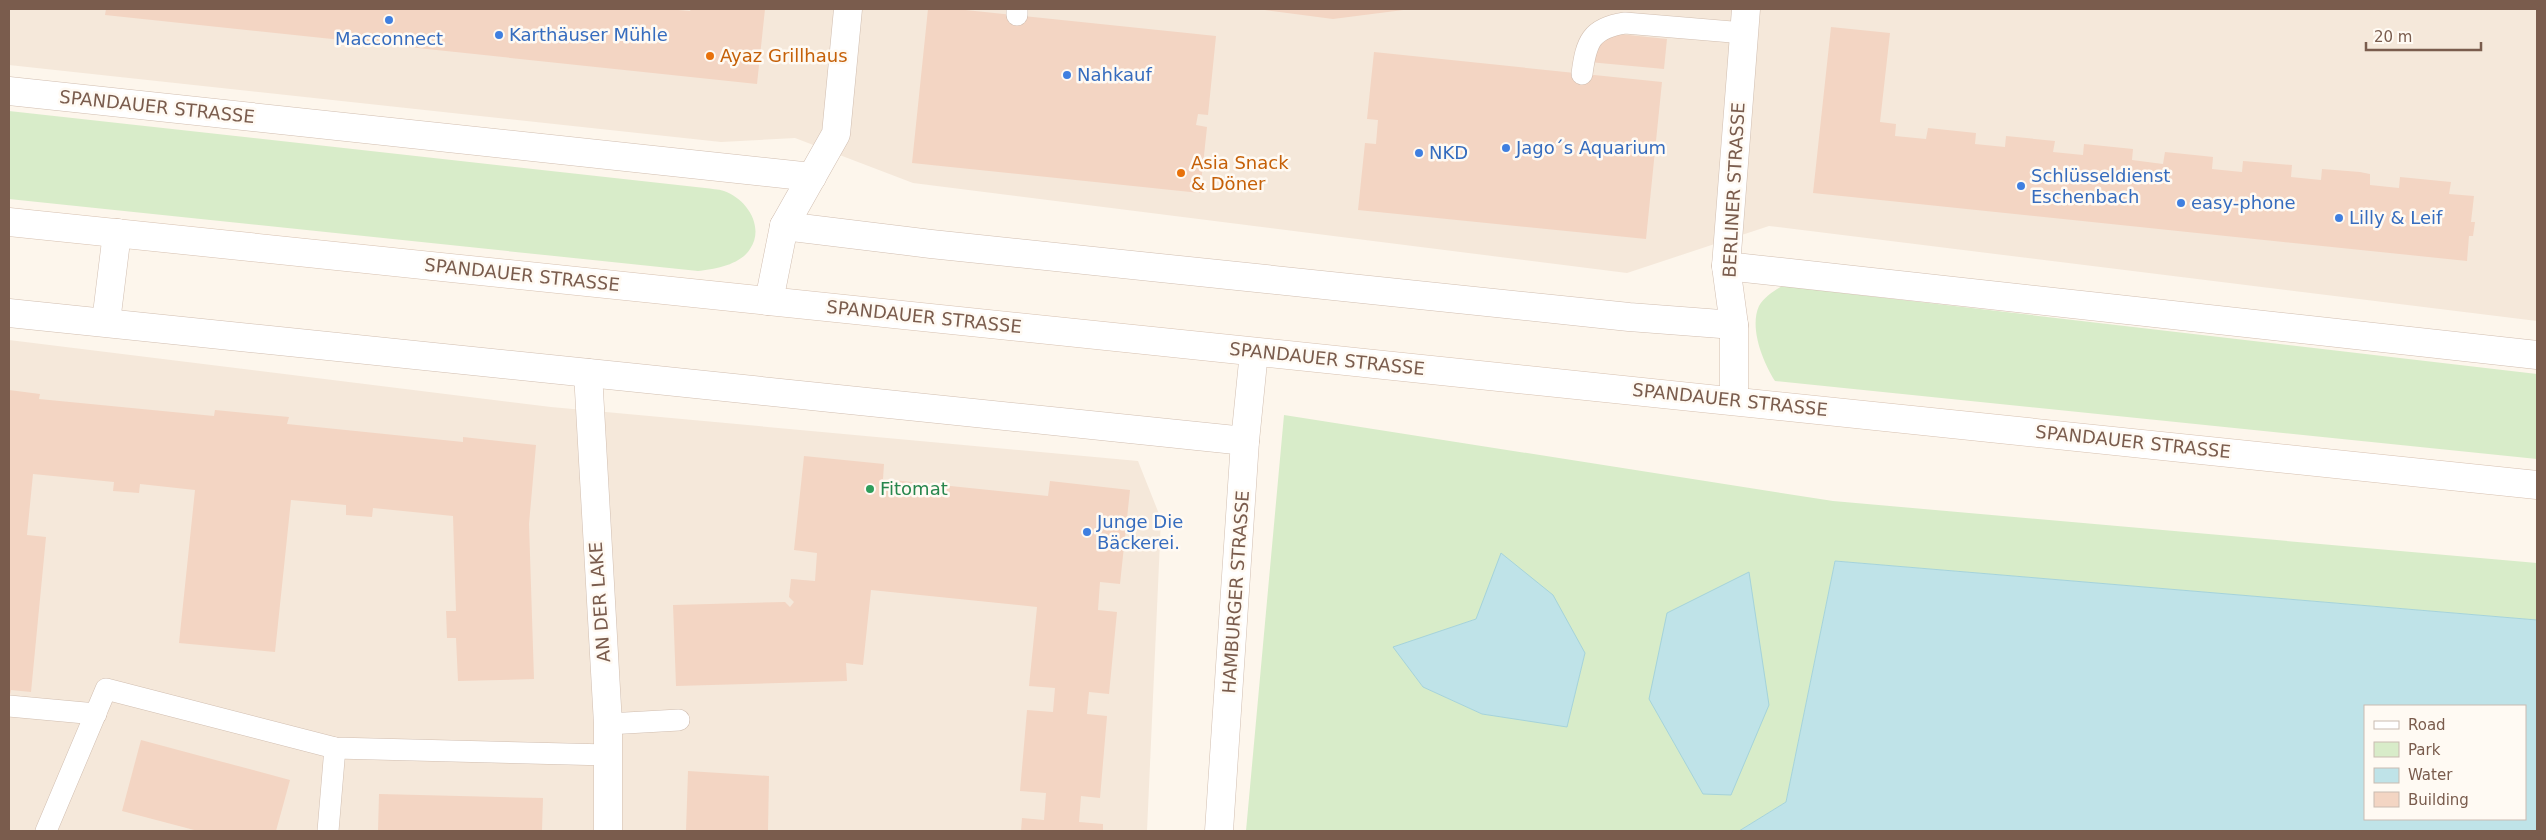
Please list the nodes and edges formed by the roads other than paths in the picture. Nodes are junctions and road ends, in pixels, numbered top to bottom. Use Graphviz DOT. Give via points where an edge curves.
graph roads {
  1 [pos="848,9"];
  2 [pos="1745,21"];
  3 [pos="1582,74"];
  4 [pos="9,91"];
  5 [pos="812,177"];
  6 [pos="9,222"];
  7 [pos="784,226"];
  8 [pos="117,233"];
  9 [pos="1726,266"];
  10 [pos="769,301"];
  11 [pos="9,313"];
  12 [pos="106,322"];
  13 [pos="1734,325"];
  14 [pos="1254,352"];
  15 [pos="2537,355"];
  16 [pos="588,373"];
  17 [pos="1734,400"];
  18 [pos="1245,440"];
  19 [pos="2537,485"];
  20 [pos="9,706"];
  21 [pos="96,714"];
  22 [pos="679,720"];
  23 [pos="608,724"];
  24 [pos="335,748"];
  25 [pos="608,755"];
  26 [pos="46,831"];
  27 [pos="328,831"];
  28 [pos="608,831"];
  29 [pos="1219,831"];
  1 -- 5 [label="street" via="836,134"];
  2 -- 3 [label="lane" via="1611,25 1601,29 1587,45"];
  2 -- 9 [label="street, BERLINER STRASSE"];
  4 -- 5 [label="street, SPANDAUER STRASSE"];
  5 -- 7 [label="street"];
  6 -- 8 [label="street, SPANDAUER STRASSE"];
  7 -- 10 [label="street"];
  7 -- 13 [label="street" via="1600,314"];
  8 -- 10 [label="street, SPANDAUER STRASSE"];
  8 -- 12 [label="street"];
  9 -- 13 [label="street, BERLINER STRASSE"];
  9 -- 15 [label="street"];
  10 -- 14 [label="street, SPANDAUER STRASSE"];
  11 -- 12 [label="street"];
  12 -- 16 [label="street"];
  13 -- 17 [label="street, BERLINER STRASSE"];
  14 -- 17 [label="street, SPANDAUER STRASSE"];
  14 -- 18 [label="street, HAMBURGER STRASSE"];
  16 -- 18 [label="street"];
  16 -- 23 [label="street, AN DER LAKE"];
  17 -- 19 [label="street, SPANDAUER STRASSE"];
  18 -- 29 [label="street, HAMBURGER STRASSE"];
  20 -- 21 [label="lane"];
  21 -- 24 [label="lane" via="106,689"];
  21 -- 26 [label="lane"];
  22 -- 23 [label="lane"];
  23 -- 25 [label="street, AN DER LAKE"];
  24 -- 25 [label="lane"];
  24 -- 27 [label="lane"];
  25 -- 28 [label="street, AN DER LAKE"];
}
